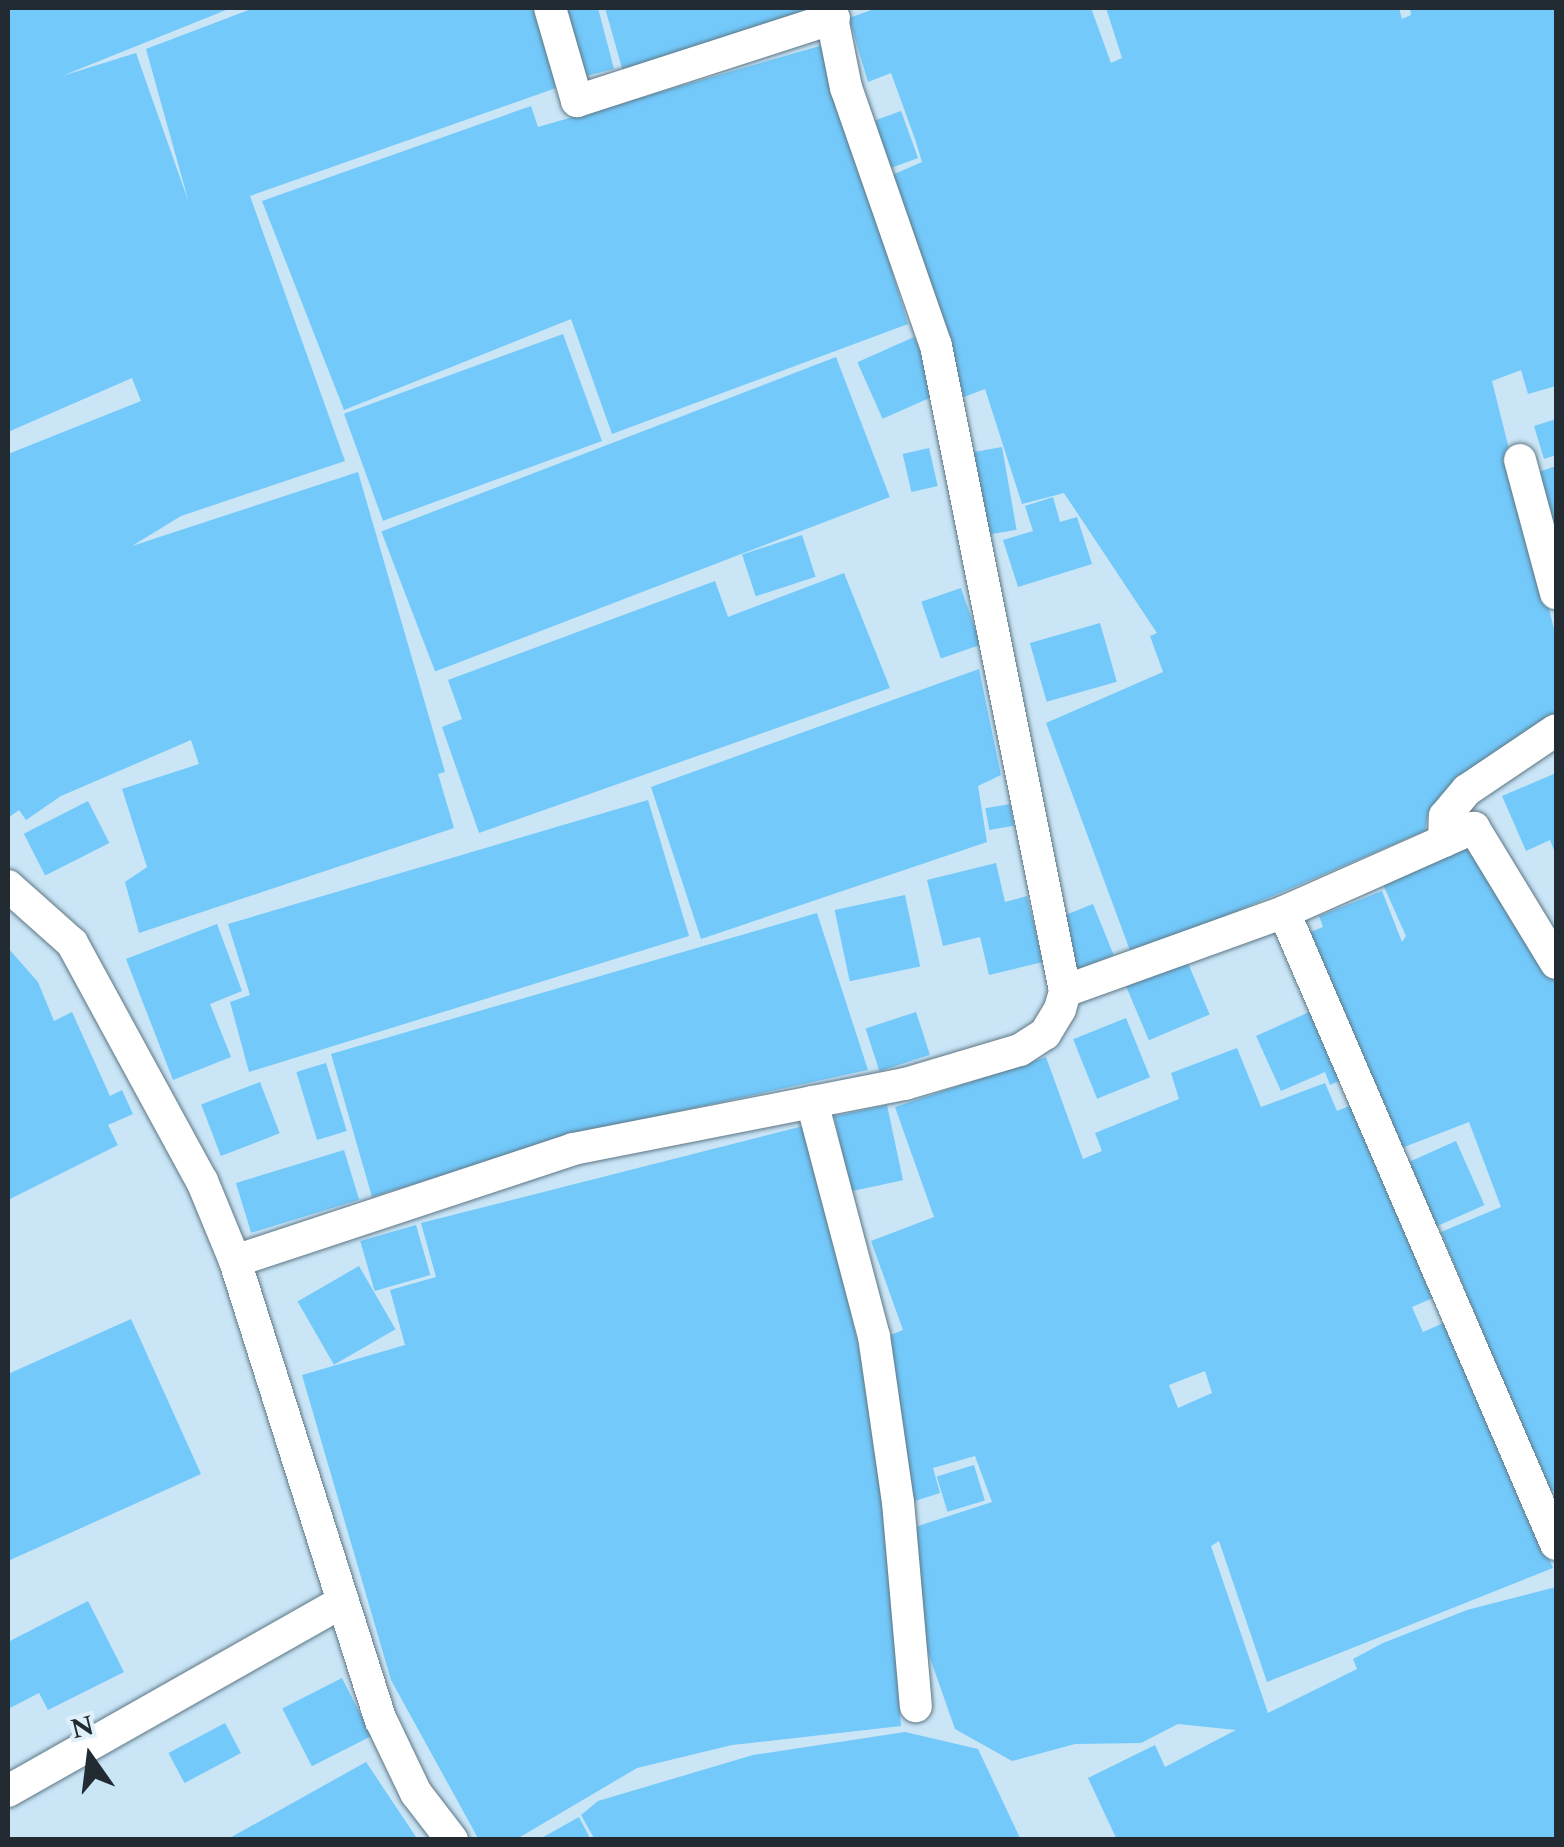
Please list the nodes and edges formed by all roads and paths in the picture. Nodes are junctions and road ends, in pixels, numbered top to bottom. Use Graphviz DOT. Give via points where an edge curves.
graph roads {
  1 [pos="550,8"];
  2 [pos="832,13"];
  3 [pos="1520,460"];
  4 [pos="1556,592"];
  5 [pos="1556,730"];
  6 [pos="1444,841"];
  7 [pos="8,886"];
  8 [pos="1284,912"];
  9 [pos="1556,963"];
  10 [pos="1065,990"];
  11 [pos="812,1102"];
  12 [pos="234,1261"];
  13 [pos="1556,1544"];
  14 [pos="340,1603"];
  15 [pos="916,1706"];
  16 [pos="8,1791"];
  17 [pos="452,1840"];
  1 -- 2 [label="street" via="577,101"];
  2 -- 10 [label="street" via="846,88 936,346"];
  3 -- 4 [label="street"];
  5 -- 6 [label="street" via="1467,790 1445,816"];
  6 -- 8 [label="street"];
  6 -- 9 [label="street" via="1474,828"];
  7 -- 12 [label="street" via="72,943 202,1181"];
  8 -- 10 [label="street"];
  8 -- 13 [label="street"];
  10 -- 11 [label="street" via="1044,1034 1020,1050"];
  11 -- 12 [label="street" via="573,1149"];
  11 -- 15 [label="street" via="874,1336 898,1502"];
  12 -- 14 [label="street"];
  14 -- 16 [label="street"];
  14 -- 17 [label="street" via="381,1720 416,1793"];
}
